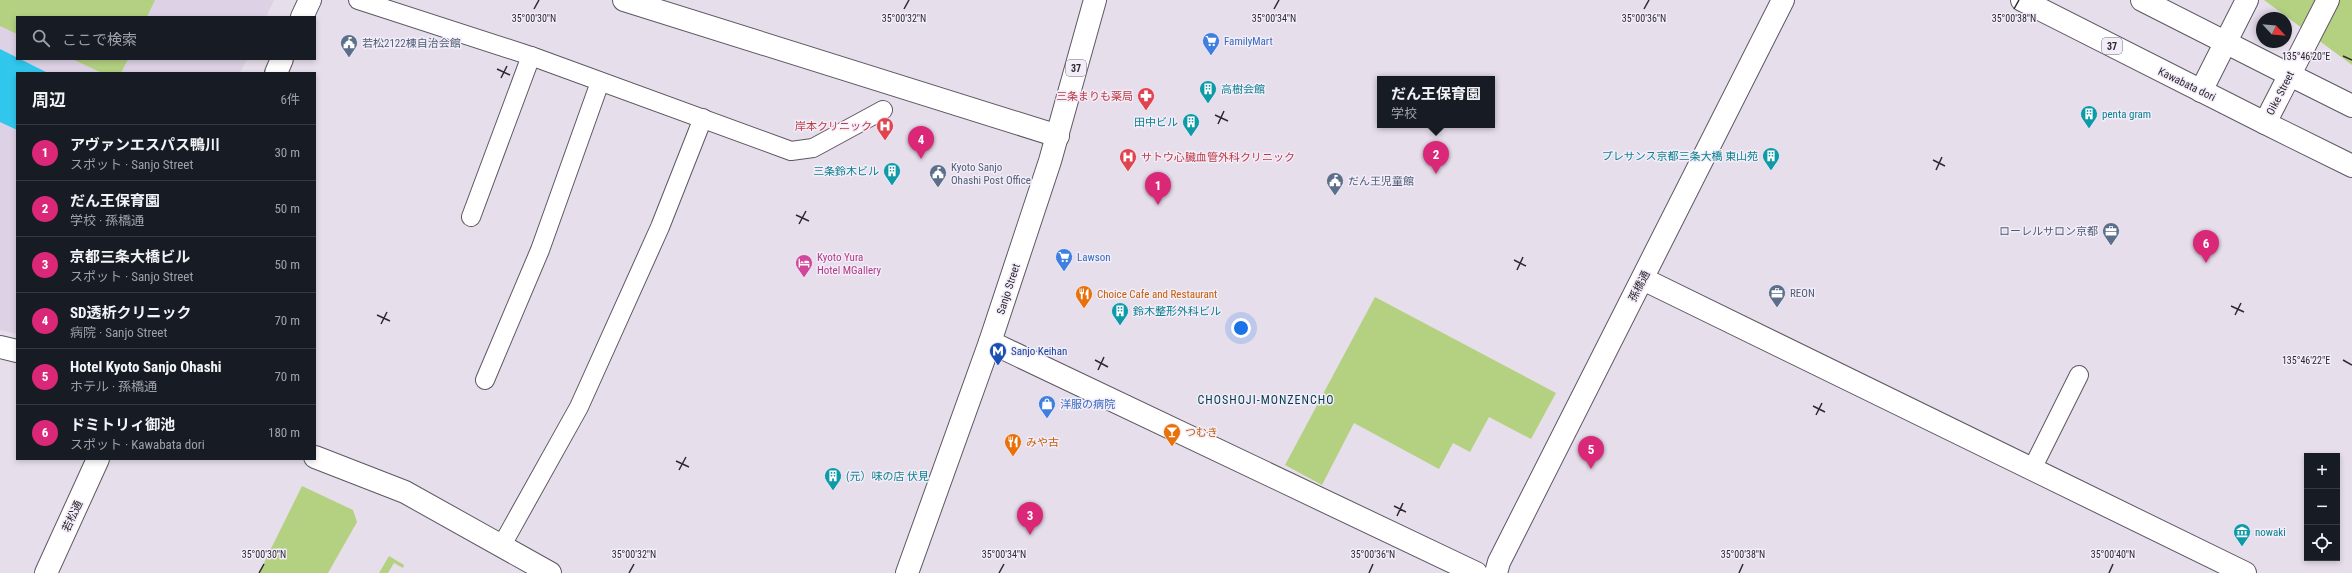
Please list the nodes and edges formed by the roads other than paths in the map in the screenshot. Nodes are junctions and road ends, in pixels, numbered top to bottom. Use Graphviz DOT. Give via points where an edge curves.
graph roads {
  1 [pos="310,0"];
  2 [pos="358,0"];
  3 [pos="624,0"];
  4 [pos="1095,0"];
  5 [pos="1784,0"];
  6 [pos="2022,0"];
  7 [pos="2142,0"];
  8 [pos="2247,0"];
  9 [pos="2328,0"];
  10 [pos="302,16"];
  11 [pos="2226,43"];
  12 [pos="531,56"];
  13 [pos="282,60"];
  14 [pos="276,72"];
  15 [pos="2290,75"];
  16 [pos="600,82"];
  17 [pos="2202,91"];
  18 [pos="2352,106"];
  19 [pos="883,110"];
  20 [pos="703,118"];
  21 [pos="2265,123"];
  22 [pos="1058,136"];
  23 [pos="2352,166"];
  24 [pos="471,217"];
  25 [pos="1643,279"];
  26 [pos="990,342"];
  27 [pos="0,347"];
  28 [pos="16,351"];
  29 [pos="2079,375"];
  30 [pos="485,380"];
  31 [pos="316,457"];
  32 [pos="98,460"];
  33 [pos="2032,469"];
  34 [pos="502,545"];
  35 [pos="46,573"];
  36 [pos="550,573"];
  37 [pos="907,573"];
  38 [pos="1476,573"];
  39 [pos="1496,573"];
  40 [pos="2245,573"];
  1 -- 10 [label="street"];
  2 -- 12 [label="lane"];
  3 -- 22 [label="street"];
  4 -- 22 [label="street, Sanjo Street / 37"];
  5 -- 25 [label="street, 孫橋通"];
  6 -- 17 [label="street, Kawabata dori / 37"];
  7 -- 11 [label="street"];
  8 -- 11 [label="street"];
  9 -- 15 [label="street, Oike Street"];
  11 -- 15 [label="street"];
  11 -- 17 [label="street"];
  12 -- 16 [label="lane"];
  12 -- 24 [label="lane"];
  13 -- 14 [label="street"];
  15 -- 18 [label="street"];
  15 -- 21 [label="street, Oike Street"];
  16 -- 20 [label="lane"];
  16 -- 30 [label="lane" via="540,250"];
  17 -- 21 [label="street, Kawabata dori / 37"];
  19 -- 20 [label="lane" via="813,148 791,151"];
  20 -- 34 [label="lane" via="660,227 579,407"];
  21 -- 23 [label="street, Kawabata dori"];
  22 -- 26 [label="street, Sanjo Street / 37"];
  25 -- 33 [label="street"];
  25 -- 39 [label="street, 孫橋通" via="1499,562"];
  26 -- 37 [label="street, Sanjo Street / 37"];
  26 -- 38 [label="street"];
  27 -- 28 [label="street"];
  29 -- 33 [label="lane"];
  31 -- 34 [label="street" via="405,492"];
  32 -- 35 [label="street, 若松通"];
  33 -- 40 [label="street"];
  34 -- 36 [label="street"];
}
